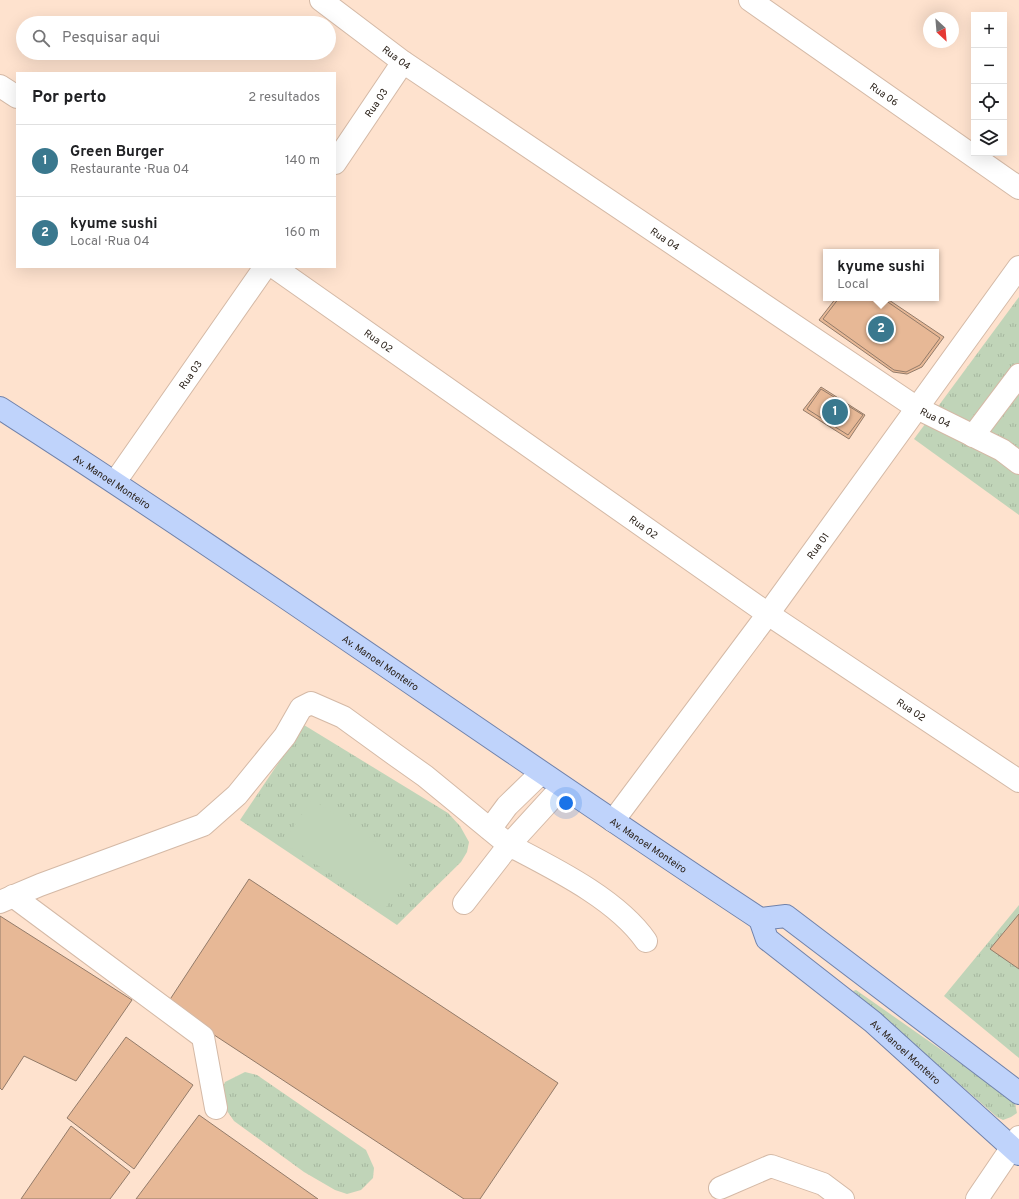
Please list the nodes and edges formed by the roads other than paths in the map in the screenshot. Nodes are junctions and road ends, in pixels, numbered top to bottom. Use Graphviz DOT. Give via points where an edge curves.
graph roads {
  1 [pos="321,0"];
  2 [pos="750,0"];
  3 [pos="402,62"];
  4 [pos="0,86"];
  5 [pos="16,96"];
  6 [pos="336,161"];
  7 [pos="1019,188"];
  8 [pos="1019,267"];
  9 [pos="264,268"];
  10 [pos="275,268"];
  11 [pos="1019,375"];
  12 [pos="0,408"];
  13 [pos="916,408"];
  14 [pos="973,436"];
  15 [pos="1013,455"];
  16 [pos="115,482"];
  17 [pos="768,614"];
  18 [pos="541,773"];
  19 [pos="1019,781"];
  20 [pos="562,787"];
  21 [pos="613,821"];
  22 [pos="490,830"];
  23 [pos="508,845"];
  24 [pos="6,899"];
  25 [pos="464,903"];
  26 [pos="760,919"];
  27 [pos="646,941"];
  28 [pos="1019,1093"];
  29 [pos="216,1108"];
  30 [pos="1017,1146"];
  31 [pos="720,1188"];
  32 [pos="843,1199"];
  33 [pos="977,1199"];
  1 -- 3 [label="street, Rua 04"];
  2 -- 7 [label="street, Rua 06"];
  3 -- 6 [label="street, Rua 03"];
  3 -- 13 [label="street, Rua 04"];
  4 -- 5 [label="street"];
  8 -- 13 [label="street, Rua 01"];
  9 -- 16 [label="street, Rua 03"];
  10 -- 17 [label="street, Rua 02"];
  11 -- 14 [label="street"];
  12 -- 16 [label="main road, Av. Manoel Monteiro"];
  13 -- 14 [label="street, Rua 04"];
  13 -- 17 [label="street, Rua 01"];
  14 -- 15 [label="street, Rua 04"];
  16 -- 18 [label="main road, Av. Manoel Monteiro"];
  17 -- 19 [label="street, Rua 02"];
  17 -- 21 [label="street, Rua 01"];
  18 -- 20 [label="main road, Av. Manoel Monteiro"];
  18 -- 22 [label="street" via="508,806"];
  20 -- 21 [label="main road, Av. Manoel Monteiro"];
  20 -- 23 [label="street"];
  21 -- 26 [label="main road, Av. Manoel Monteiro"];
  22 -- 23 [label="street"];
  22 -- 24 [label="street" via="425,776 355,726 311,703 301,708 285,736 237,795 203,825"];
  23 -- 25 [label="street"];
  23 -- 27 [label="street" via="603,899 637,928"];
  24 -- 29 [label="street" via="203,1037"];
  26 -- 28 [label="main road" via="786,916"];
  26 -- 30 [label="main road, Av. Manoel Monteiro" via="767,939 873,1022"];
  30 -- 33 [label="street"];
  31 -- 32 [label="street" via="771,1166 823,1184"];
}
